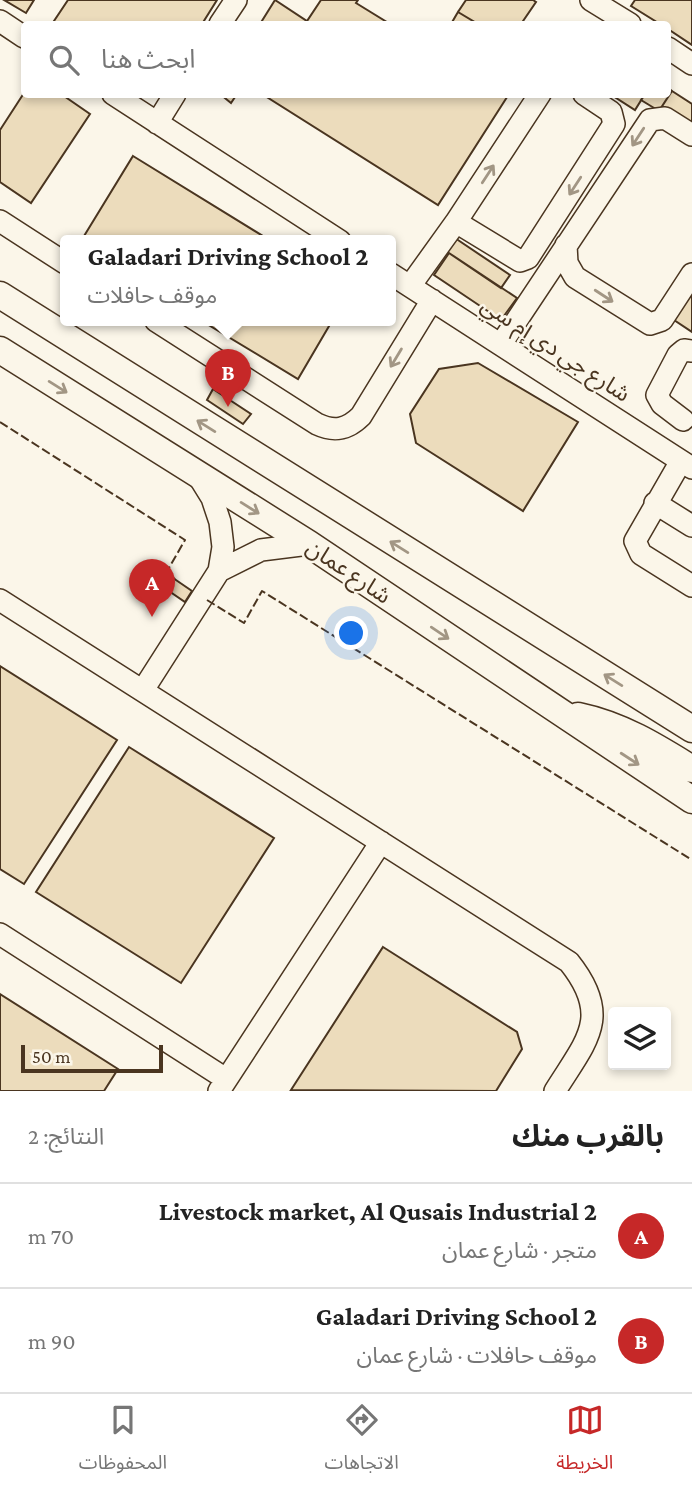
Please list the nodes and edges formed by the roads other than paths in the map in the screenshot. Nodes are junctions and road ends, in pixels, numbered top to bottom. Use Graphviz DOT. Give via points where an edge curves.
graph roads {
  1 [pos="236,0"];
  2 [pos="592,0"];
  3 [pos="0,21"];
  4 [pos="222,21"];
  5 [pos="625,21"];
  6 [pos="21,35"];
  7 [pos="671,51"];
  8 [pos="692,64"];
  9 [pos="119,98"];
  10 [pos="173,98"];
  11 [pos="537,98"];
  12 [pos="590,98"];
  13 [pos="157,123"];
  14 [pos="692,135"];
  15 [pos="0,221"];
  16 [pos="456,222"];
  17 [pos="331,235"];
  18 [pos="566,245"];
  19 [pos="60,260"];
  20 [pos="692,274"];
  21 [pos="396,277"];
  22 [pos="410,286"];
  23 [pos="0,295"];
  24 [pos="432,300"];
  25 [pos="164,326"];
  26 [pos="501,344"];
  27 [pos="0,351"];
  28 [pos="692,351"];
  29 [pos="683,420"];
  30 [pos="687,464"];
  31 [pos="199,477"];
  32 [pos="655,503"];
  33 [pos="692,526"];
  34 [pos="309,544"];
  35 [pos="219,572"];
  36 [pos="692,586"];
  37 [pos="0,600"];
  38 [pos="143,691"];
  39 [pos="556,711"];
  40 [pos="692,729"];
  41 [pos="692,769"];
  42 [pos="692,800"];
  43 [pos="381,842"];
  44 [pos="0,934"];
  45 [pos="223,1085"];
  46 [pos="555,1091"];
  1 -- 4 [label="street"];
  2 -- 5 [label="street"];
  3 -- 6 [label="street"];
  7 -- 8 [label="street"];
  9 -- 13 [label="street"];
  10 -- 13 [label="street"];
  16 -- 11 [label="street, one-way"];
  12 -- 16 [label="street, one-way" via="611,112 614,124 528,258 515,260"];
  13 -- 17 [label="street"];
  14 -- 18 [label="street, one-way" via="665,118 650,120"];
  15 -- 19 [label="street"];
  16 -- 22 [label="street"];
  18 -- 20 [label="street, one-way" via="567,263 575,277 650,324 662,320"];
  18 -- 26 [label="street"];
  21 -- 22 [label="street, شارع جي دي إم سي"];
  22 -- 24 [label="street, شارع جي دي إم سي"];
  40 -- 23 [label="main road, شارع عمان, one-way"];
  24 -- 25 [label="street, one-way" via="361,416 345,428 335,429 317,424"];
  24 -- 26 [label="street, شارع جي دي إم سي"];
  26 -- 30 [label="street, شارع جي دي إم سي"];
  27 -- 31 [label="main road, شارع عمان, one-way"];
  28 -- 29 [label="street" via="678,355 657,395"];
  30 -- 32 [label="street"];
  31 -- 34 [label="main road, شارع عمان, one-way"];
  31 -- 35 [label="street" via="220,522"];
  32 -- 33 [label="street"];
  32 -- 36 [label="street" via="635,536 635,547"];
  34 -- 35 [label="street" via="261,550"];
  34 -- 39 [label="main road, شارع عمان, one-way"];
  35 -- 38 [label="street"];
  37 -- 38 [label="street"];
  38 -- 43 [label="street"];
  39 -- 41 [label="main road" via="615,726"];
  39 -- 42 [label="main road, شارع عمان, one-way"];
  43 -- 45 [label="street"];
  43 -- 46 [label="street" via="569,962 582,977 593,1014 591,1034"];
  44 -- 45 [label="street"];
}
